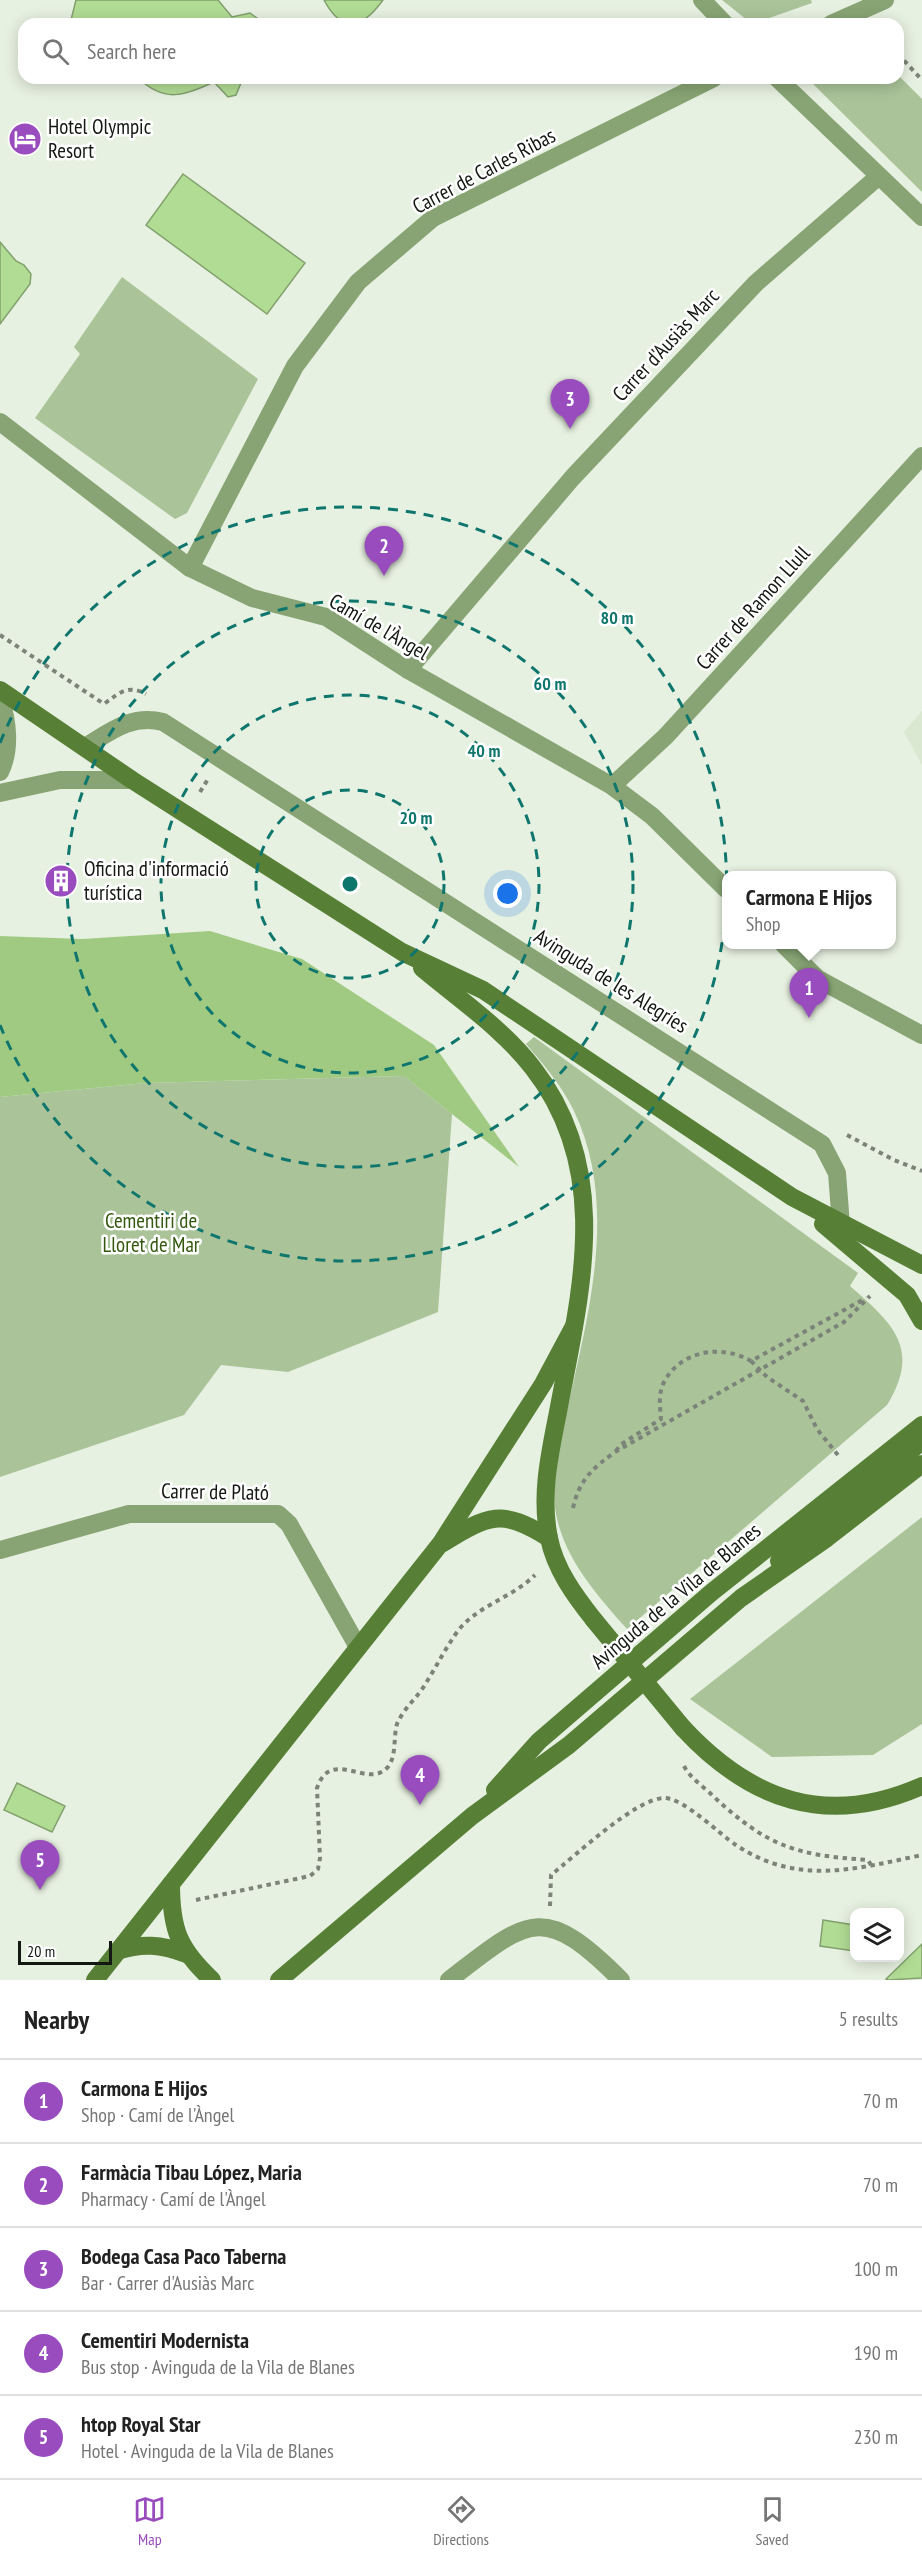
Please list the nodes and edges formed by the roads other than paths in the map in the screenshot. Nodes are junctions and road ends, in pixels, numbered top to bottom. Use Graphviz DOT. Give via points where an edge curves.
graph roads {
  1 [pos="702,0"];
  2 [pos="885,0"];
  3 [pos="718,18"];
  4 [pos="844,18"];
  5 [pos="702,84"];
  6 [pos="783,84"];
  7 [pos="879,176"];
  8 [pos="922,217"];
  9 [pos="0,422"];
  10 [pos="922,456"];
  11 [pos="190,568"];
  12 [pos="408,670"];
  13 [pos="0,690"];
  14 [pos="0,698"];
  15 [pos="85,747"];
  16 [pos="0,772"];
  17 [pos="132,780"];
  18 [pos="612,786"];
  19 [pos="0,794"];
  20 [pos="722,885"];
  21 [pos="787,949"];
  22 [pos="402,952"];
  23 [pos="922,1035"];
  24 [pos="792,1197"];
  25 [pos="842,1225"];
  26 [pos="922,1266"];
  27 [pos="922,1321"];
  28 [pos="574,1326"];
  29 [pos="922,1426"];
  30 [pos="922,1464"];
  31 [pos="549,1538"];
  32 [pos="441,1544"];
  33 [pos="0,1550"];
  34 [pos="741,1598"];
  35 [pos="358,1647"];
  36 [pos="922,1786"];
  37 [pos="472,1816"];
  38 [pos="171,1884"];
  39 [pos="117,1951"];
  40 [pos="186,1954"];
  41 [pos="95,1980"];
  42 [pos="212,1980"];
  43 [pos="279,1980"];
  44 [pos="449,1980"];
  45 [pos="621,1980"];
  1 -- 3 [label="street"];
  2 -- 4 [label="street"];
  5 -- 11 [label="street, Carrer de Carles Ribas" via="433,218 358,282 295,366"];
  6 -- 7 [label="street"];
  7 -- 8 [label="street"];
  7 -- 12 [label="street, Carrer d'Ausiàs Marc" via="756,283 573,477"];
  9 -- 11 [label="street, Camí de l'Àngel"];
  10 -- 18 [label="street, Carrer de Ramon Llull" via="666,736"];
  11 -- 12 [label="street, Camí de l'Àngel" via="252,598 326,617"];
  12 -- 18 [label="street, Camí de l'Àngel"];
  13 -- 15 [label="main road"];
  14 -- 16 [label="street" via="8,757"];
  15 -- 17 [label="main road"];
  15 -- 25 [label="street, Avinguda de les Alegríes" via="135,720 163,722 822,1144 837,1173"];
  17 -- 19 [label="street" via="60,780"];
  17 -- 22 [label="main road"];
  18 -- 20 [label="street, Camí de l'Àngel" via="652,816"];
  21 -- 23 [label="street" via="818,979"];
  22 -- 24 [label="main road" via="483,990"];
  22 -- 28 [label="main road" via="499,1033 533,1068 558,1108 583,1184 584,1268"];
  24 -- 25 [label="main road"];
  24 -- 27 [label="main road" via="907,1295"];
  25 -- 26 [label="main road"];
  28 -- 31 [label="main road" via="547,1467"];
  28 -- 32 [label="main road" via="543,1384"];
  29 -- 34 [label="main road" via="916,1446 798,1543"];
  29 -- 37 [label="main road, Avinguda de la Vila de Blanes" via="712,1592 539,1741"];
  30 -- 34 [label="main road, Avinguda de la Vila de Blanes"];
  31 -- 32 [label="main road" via="506,1517 483,1521"];
  31 -- 36 [label="main road, bridge" via="561,1572 594,1620 683,1728 729,1771 776,1797 837,1807 875,1802"];
  32 -- 35 [label="main road"];
  33 -- 35 [label="street, Carrer de Plató" via="129,1514 278,1514 289,1524"];
  34 -- 37 [label="main road, Avinguda de la Vila de Blanes" via="569,1745"];
  35 -- 38 [label="main road"];
  37 -- 43 [label="main road, Avinguda de la Vila de Blanes"];
  38 -- 39 [label="main road"];
  38 -- 40 [label="main road" via="171,1913"];
  39 -- 40 [label="main road" via="149,1945"];
  39 -- 41 [label="main road"];
  40 -- 42 [label="main road"];
  44 -- 45 [label="street" via="510,1935 532,1928 549,1928 573,1936"];
}
